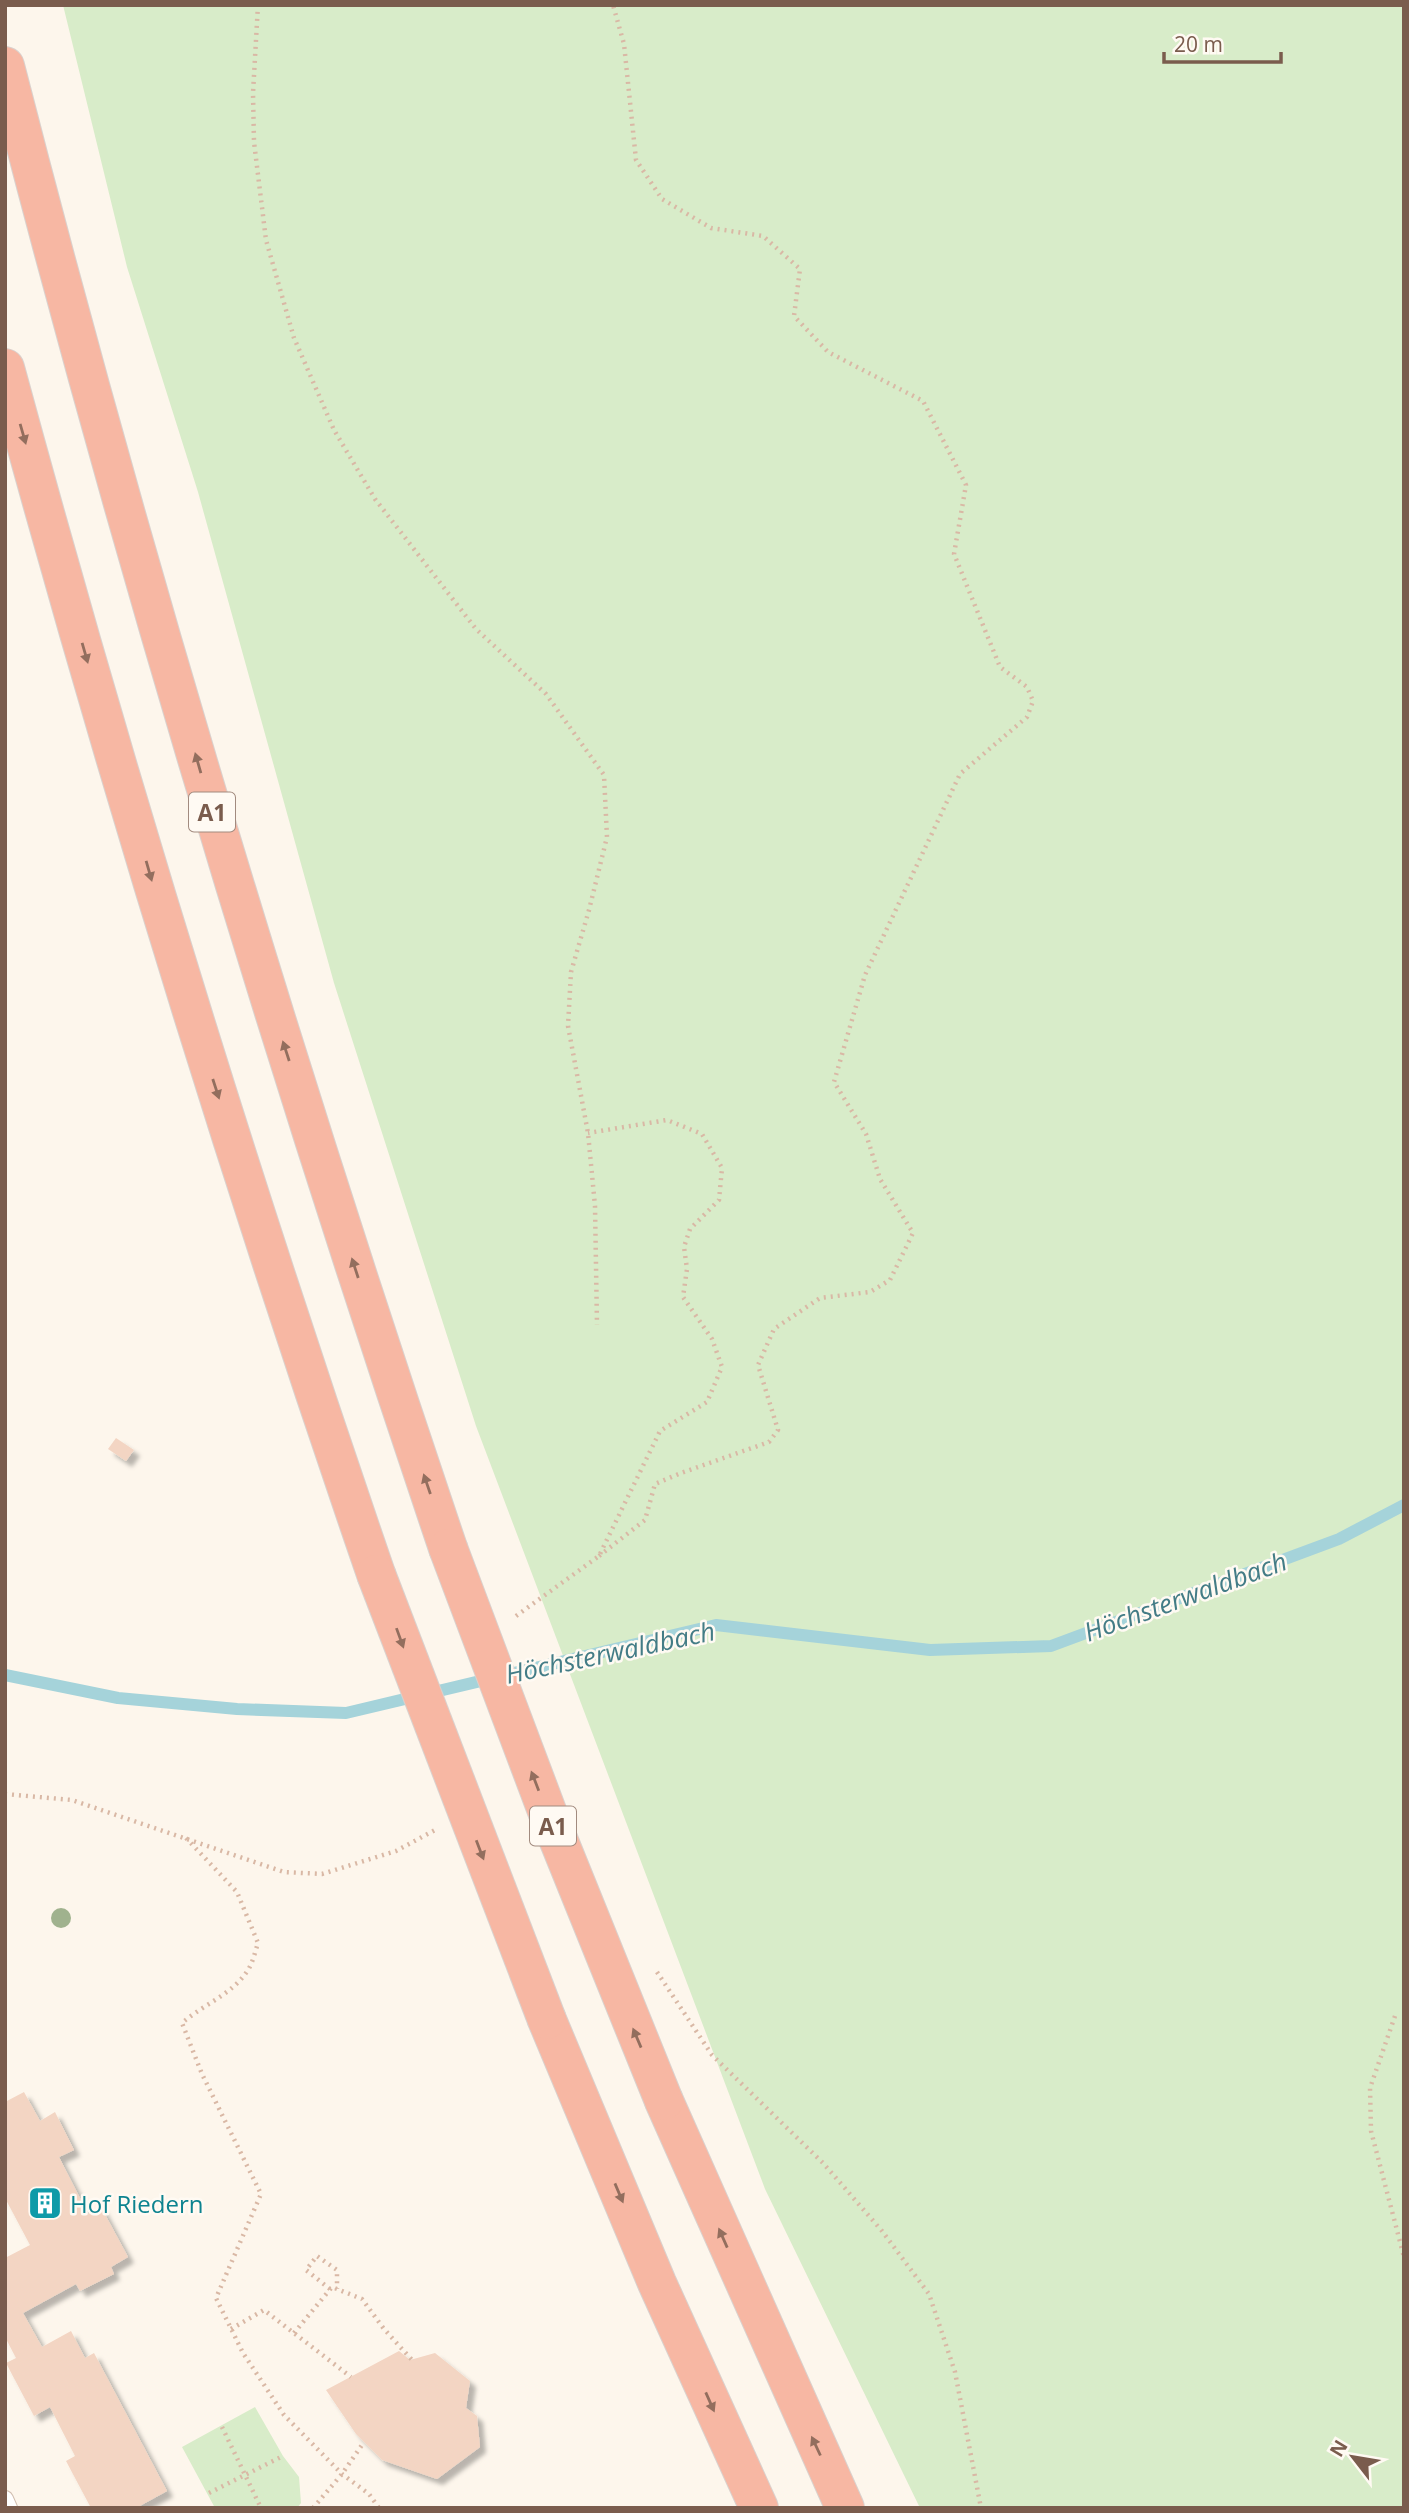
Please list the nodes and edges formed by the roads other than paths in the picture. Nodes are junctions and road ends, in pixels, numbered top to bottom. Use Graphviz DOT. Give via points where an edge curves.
graph roads {
  1 [pos="5,66"];
  2 [pos="5,368"];
  3 [pos="5,2499"];
  4 [pos="9,2508"];
  5 [pos="759,2508"];
  6 [pos="845,2508"];
  6 -- 1 [label="highway, A1, one-way, bridge" via="664,2101 550,1819 448,1548 240,906"];
  2 -- 5 [label="highway, one-way, bridge" via="200,1041 376,1574 592,2131"];
  3 -- 4 [label="lane"];
}
